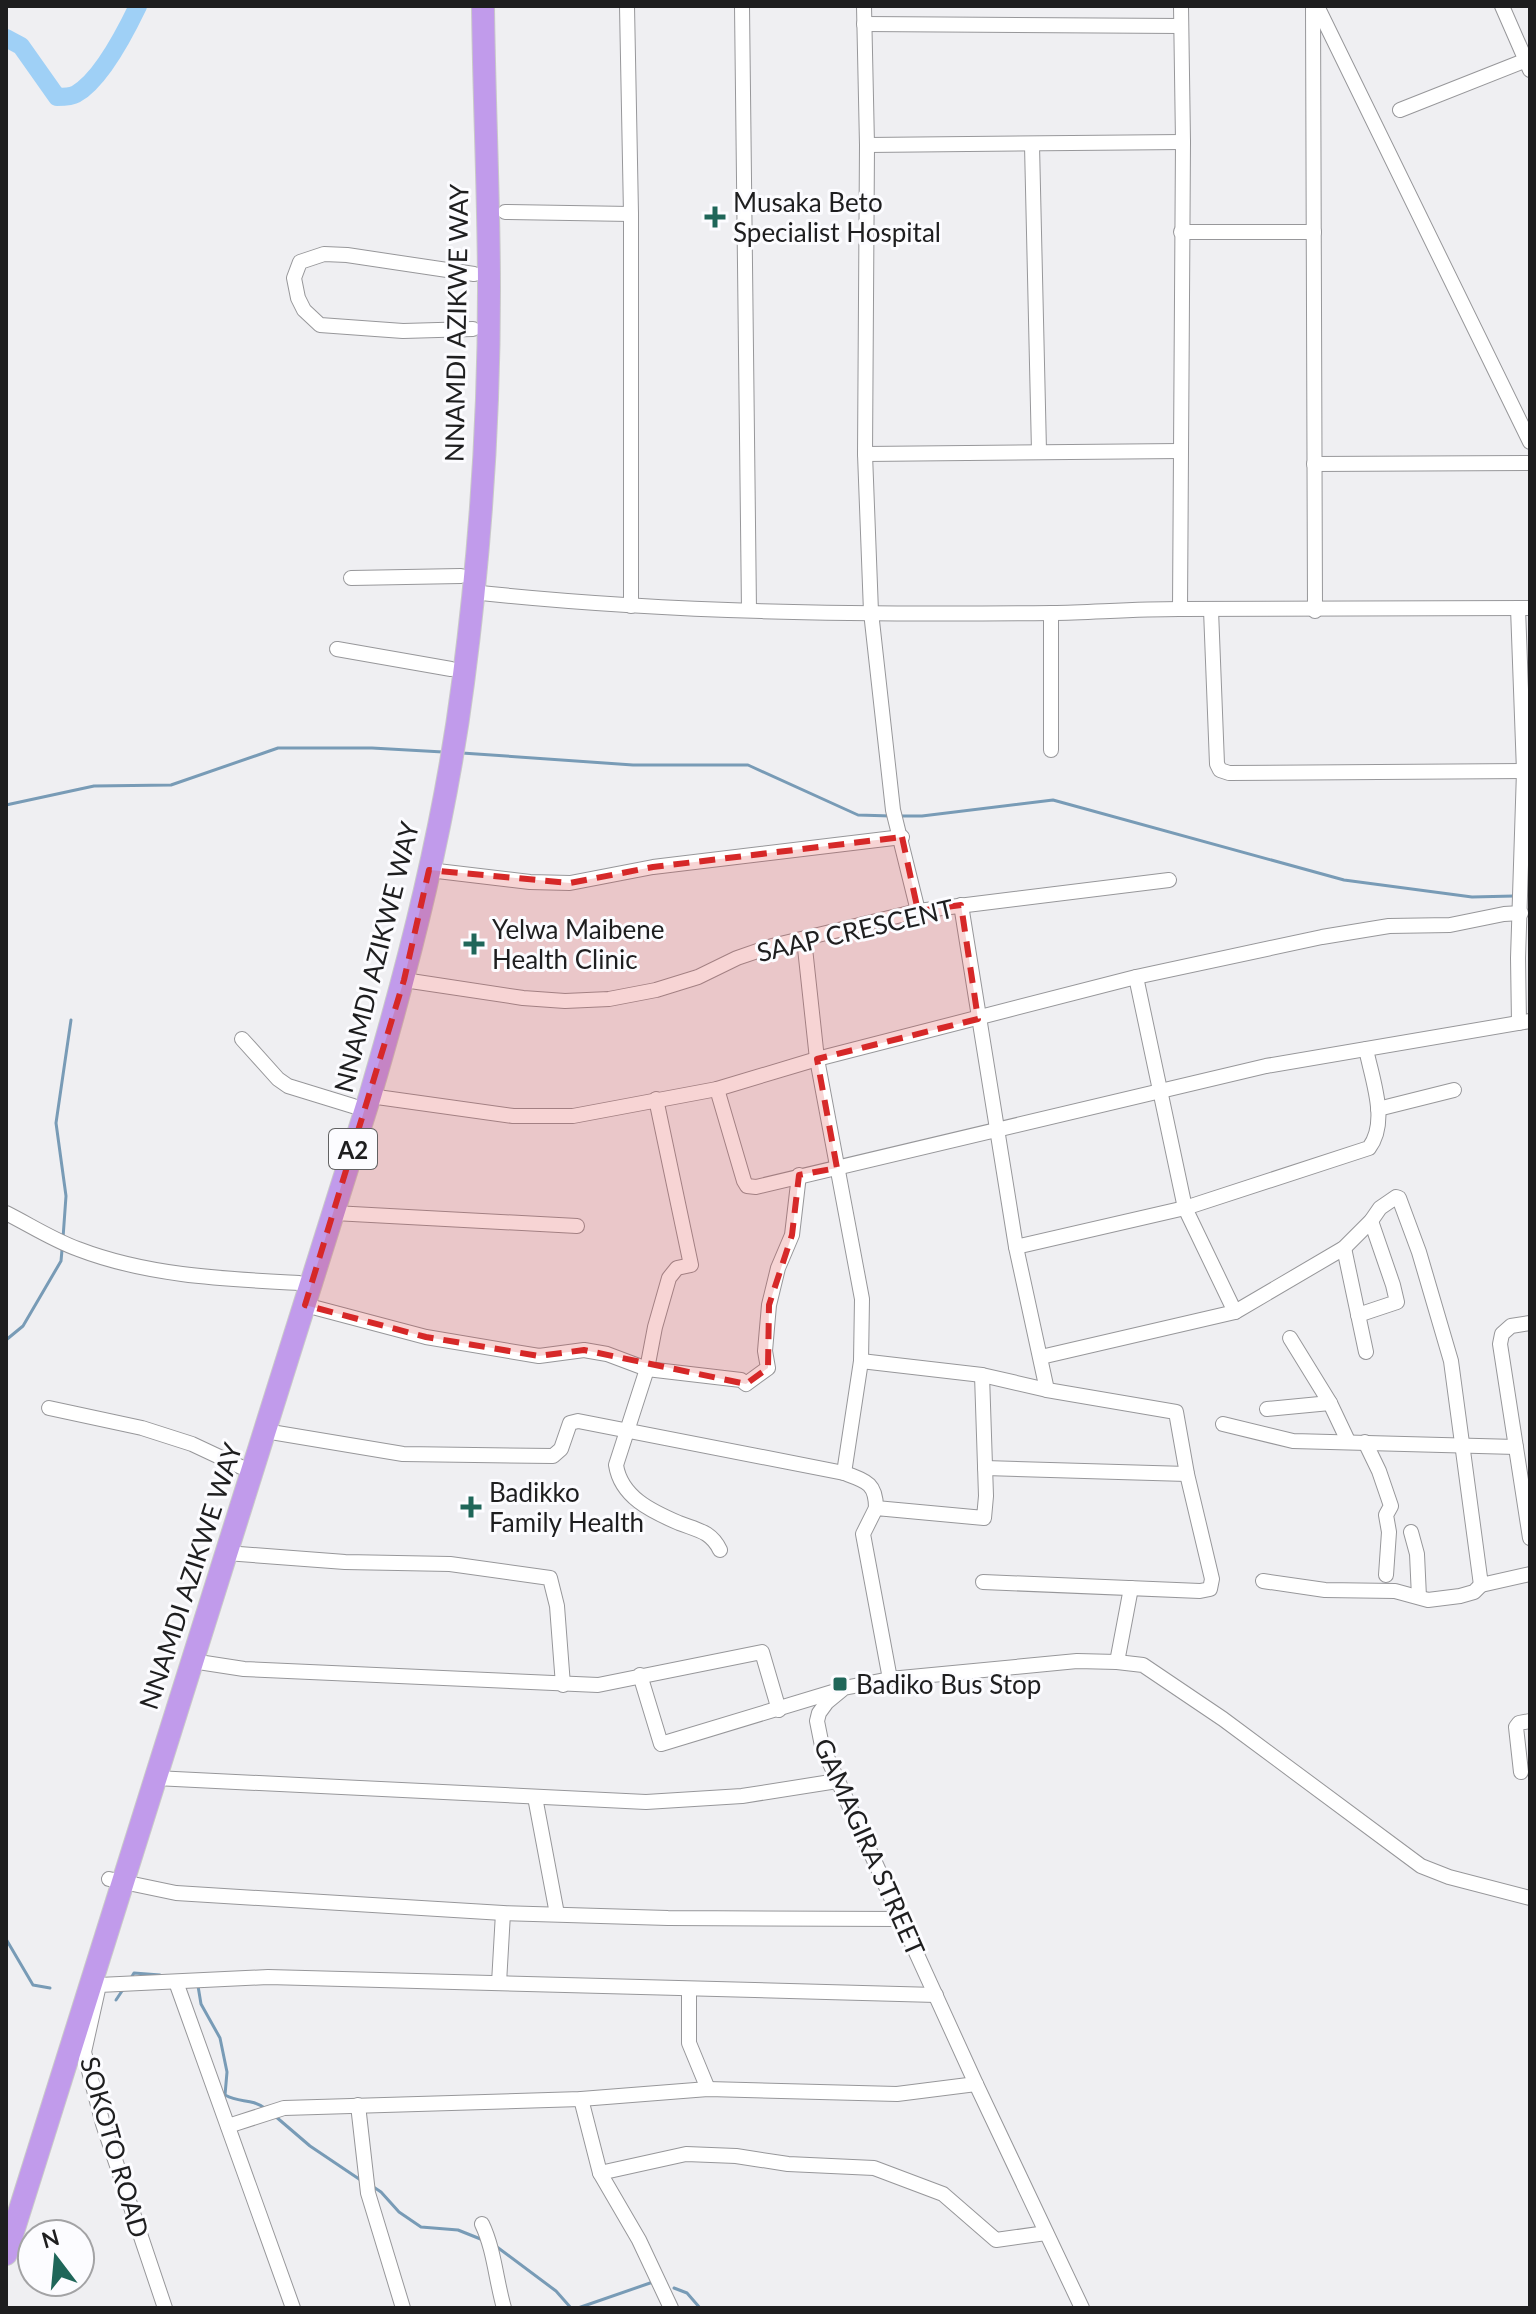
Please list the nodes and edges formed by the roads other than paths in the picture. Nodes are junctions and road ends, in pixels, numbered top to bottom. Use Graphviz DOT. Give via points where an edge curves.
graph roads {
  1 [pos="470,6"];
  2 [pos="483,6"];
  3 [pos="627,6"];
  4 [pos="742,6"];
  5 [pos="864,6"];
  6 [pos="1181,6"];
  7 [pos="1315,6"];
  8 [pos="1502,6"];
  9 [pos="864,24"];
  10 [pos="1181,26"];
  11 [pos="1527,65"];
  12 [pos="1400,110"];
  13 [pos="1183,142"];
  14 [pos="867,145"];
  15 [pos="1032,145"];
  16 [pos="505,212"];
  17 [pos="631,214"];
  18 [pos="1181,232"];
  19 [pos="1314,232"];
  20 [pos="474,274"];
  21 [pos="473,329"];
  22 [pos="1530,442"];
  23 [pos="1039,451"];
  24 [pos="1180,451"];
  25 [pos="865,454"];
  26 [pos="1530,463"];
  27 [pos="1314,464"];
  28 [pos="351,578"];
  29 [pos="464,586"];
  30 [pos="631,606"];
  31 [pos="1524,608"];
  32 [pos="1180,609"];
  33 [pos="749,610"];
  34 [pos="1211,610"];
  35 [pos="1315,611"];
  36 [pos="871,612"];
  37 [pos="1051,613"];
  38 [pos="337,649"];
  39 [pos="451,669"];
  40 [pos="1051,750"];
  41 [pos="1524,771"];
  42 [pos="897,824"];
  43 [pos="429,870"];
  44 [pos="1169,880"];
  45 [pos="1520,904"];
  46 [pos="961,905"];
  47 [pos="918,911"];
  48 [pos="804,939"];
  49 [pos="1136,977"];
  50 [pos="404,980"];
  51 [pos="978,1019"];
  52 [pos="1525,1022"];
  53 [pos="242,1039"];
  54 [pos="1366,1049"];
  55 [pos="817,1059"];
  56 [pos="717,1089"];
  57 [pos="1454,1090"];
  58 [pos="1159,1091"];
  59 [pos="656,1099"];
  60 [pos="361,1101"];
  61 [pos="1378,1109"];
  62 [pos="997,1131"];
  63 [pos="837,1168"];
  64 [pos="799,1175"];
  65 [pos="1185,1208"];
  66 [pos="6,1213"];
  67 [pos="334,1213"];
  68 [pos="1371,1221"];
  69 [pos="577,1226"];
  70 [pos="1016,1247"];
  71 [pos="1344,1248"];
  72 [pos="299,1283"];
  73 [pos="305,1305"];
  74 [pos="1235,1312"];
  75 [pos="1358,1315"];
  76 [pos="1530,1323"];
  77 [pos="1290,1338"];
  78 [pos="1366,1352"];
  79 [pos="1041,1357"];
  80 [pos="861,1361"];
  81 [pos="647,1369"];
  82 [pos="982,1375"];
  83 [pos="1047,1390"];
  84 [pos="1330,1403"];
  85 [pos="49,1408"];
  86 [pos="1267,1409"];
  87 [pos="1223,1424"];
  88 [pos="265,1431"];
  89 [pos="627,1433"];
  90 [pos="1348,1441"];
  91 [pos="1365,1442"];
  92 [pos="1463,1446"];
  93 [pos="1516,1447"];
  94 [pos="241,1467"];
  95 [pos="985,1468"];
  96 [pos="844,1473"];
  97 [pos="1187,1474"];
  98 [pos="876,1508"];
  99 [pos="1411,1532"];
  100 [pos="1530,1538"];
  101 [pos="720,1550"];
  102 [pos="226,1553"];
  103 [pos="1530,1574"];
  104 [pos="1386,1575"];
  105 [pos="1263,1581"];
  106 [pos="983,1582"];
  107 [pos="1481,1585"];
  108 [pos="1131,1588"];
  109 [pos="1419,1597"];
  110 [pos="192,1661"];
  111 [pos="1117,1662"];
  112 [pos="640,1675"];
  113 [pos="890,1679"];
  114 [pos="563,1685"];
  115 [pos="844,1688"];
  116 [pos="779,1710"];
  117 [pos="1530,1721"];
  118 [pos="1521,1772"];
  119 [pos="155,1778"];
  120 [pos="837,1781"];
  121 [pos="535,1797"];
  122 [pos="115,1881"];
  123 [pos="1530,1898"];
  124 [pos="503,1913"];
  125 [pos="557,1914"];
  126 [pos="900,1919"];
  127 [pos="176,1982"];
  128 [pos="499,1983"];
  129 [pos="689,1989"];
  130 [pos="936,1995"];
  131 [pos="976,2084"];
  132 [pos="708,2089"];
  133 [pos="581,2099"];
  134 [pos="358,2105"];
  135 [pos="228,2126"];
  136 [pos="600,2173"];
  137 [pos="6,2209"];
  138 [pos="482,2224"];
  139 [pos="1046,2233"];
  140 [pos="6,2254"];
  141 [pos="165,2308"];
  142 [pos="293,2308"];
  143 [pos="403,2308"];
  144 [pos="504,2308"];
  145 [pos="671,2308"];
  146 [pos="1082,2308"];
  1 -- 20 [label="highway, NNAMDI AZIKWE WAY / A2"];
  2 -- 29 [label="highway, NNAMDI AZIKWE WAY / A2" via="489,291 481,483"];
  3 -- 17 [label="street"];
  4 -- 33 [label="street"];
  5 -- 9 [label="street"];
  6 -- 10 [label="street"];
  7 -- 19 [label="street"];
  7 -- 22 [label="street"];
  8 -- 11 [label="street"];
  9 -- 10 [label="street"];
  9 -- 14 [label="street"];
  10 -- 13 [label="street"];
  11 -- 12 [label="street"];
  13 -- 15 [label="street"];
  13 -- 18 [label="street"];
  14 -- 15 [label="street"];
  14 -- 25 [label="street"];
  15 -- 23 [label="street"];
  16 -- 17 [label="street"];
  17 -- 30 [label="street"];
  18 -- 19 [label="street"];
  18 -- 24 [label="street"];
  19 -- 27 [label="street"];
  20 -- 21 [label="highway, NNAMDI AZIKWE WAY / A2"];
  20 -- 21 [label="street" via="324,254 300,262 294,278 304,310 320,325"];
  21 -- 29 [label="highway, NNAMDI AZIKWE WAY / A2"];
  23 -- 24 [label="street"];
  23 -- 25 [label="street"];
  24 -- 32 [label="street"];
  25 -- 36 [label="street"];
  26 -- 27 [label="street"];
  27 -- 35 [label="street"];
  28 -- 29 [label="street"];
  29 -- 30 [label="street"];
  29 -- 39 [label="highway, NNAMDI AZIKWE WAY / A2"];
  29 -- 43 [label="highway, NNAMDI AZIKWE WAY / A2" via="463,682"];
  30 -- 33 [label="street"];
  31 -- 35 [label="street"];
  31 -- 41 [label="street"];
  32 -- 34 [label="street"];
  32 -- 37 [label="street"];
  33 -- 36 [label="street"];
  34 -- 35 [label="street"];
  34 -- 41 [label="street" via="1220,770"];
  36 -- 37 [label="street"];
  36 -- 42 [label="street"];
  37 -- 40 [label="street"];
  38 -- 39 [label="street"];
  39 -- 60 [label="highway, NNAMDI AZIKWE WAY / A2" via="412,883"];
  41 -- 45 [label="street"];
  42 -- 43 [label="street" via="570,883"];
  42 -- 47 [label="street"];
  43 -- 50 [label="highway, NNAMDI AZIKWE WAY / A2"];
  44 -- 46 [label="street, SAAP CRESCENT"];
  45 -- 49 [label="street" via="1504,914 1442,926 1389,926 1322,937"];
  45 -- 52 [label="street" via="1518,958"];
  46 -- 47 [label="street, SAAP CRESCENT"];
  46 -- 51 [label="street"];
  47 -- 48 [label="street, SAAP CRESCENT"];
  48 -- 50 [label="street, SAAP CRESCENT" via="656,990 609,999 523,998"];
  48 -- 55 [label="street"];
  49 -- 51 [label="street"];
  49 -- 58 [label="street"];
  50 -- 60 [label="highway, NNAMDI AZIKWE WAY / A2"];
  51 -- 55 [label="street"];
  51 -- 62 [label="street"];
  52 -- 54 [label="street"];
  53 -- 60 [label="street" via="288,1086"];
  54 -- 58 [label="street"];
  54 -- 61 [label="street"];
  55 -- 56 [label="street"];
  55 -- 63 [label="street"];
  56 -- 59 [label="street"];
  56 -- 64 [label="street" via="747,1186"];
  57 -- 61 [label="street"];
  58 -- 62 [label="street"];
  58 -- 65 [label="street"];
  59 -- 60 [label="street" via="573,1116 513,1116"];
  59 -- 81 [label="street" via="691,1265 677,1268 669,1278"];
  60 -- 67 [label="highway, NNAMDI AZIKWE WAY / A2"];
  60 -- 72 [label="highway, NNAMDI AZIKWE WAY / A2"];
  61 -- 65 [label="street" via="1376,1138 1369,1148"];
  62 -- 63 [label="street"];
  62 -- 70 [label="street"];
  63 -- 64 [label="street"];
  63 -- 80 [label="street" via="862,1299"];
  64 -- 81 [label="street" via="792,1235 769,1305 768,1368 746,1384"];
  65 -- 70 [label="street"];
  65 -- 74 [label="street"];
  66 -- 72 [label="street" via="80,1250 142,1267 200,1277"];
  67 -- 69 [label="street"];
  67 -- 73 [label="highway, NNAMDI AZIKWE WAY / A2"];
  68 -- 71 [label="street"];
  68 -- 75 [label="street" via="1397,1302"];
  68 -- 92 [label="street" via="1380,1208 1399,1198 1451,1361"];
  70 -- 79 [label="street"];
  71 -- 74 [label="street"];
  71 -- 75 [label="street"];
  72 -- 94 [label="highway, NNAMDI AZIKWE WAY / A2"];
  73 -- 81 [label="street" via="426,1337 539,1356 584,1350"];
  73 -- 88 [label="highway, NNAMDI AZIKWE WAY / A2"];
  74 -- 79 [label="street"];
  75 -- 78 [label="street"];
  76 -- 93 [label="street" via="1511,1326 1500,1344"];
  77 -- 84 [label="street"];
  79 -- 83 [label="street"];
  80 -- 82 [label="street"];
  80 -- 96 [label="street"];
  81 -- 89 [label="street"];
  82 -- 83 [label="street"];
  82 -- 95 [label="street"];
  83 -- 97 [label="street" via="1176,1412"];
  84 -- 86 [label="street"];
  84 -- 90 [label="street"];
  85 -- 94 [label="street" via="142,1428"];
  87 -- 90 [label="street" via="1293,1441"];
  88 -- 89 [label="street" via="403,1454 553,1456 573,1421"];
  88 -- 102 [label="highway, NNAMDI AZIKWE WAY / A2"];
  89 -- 96 [label="street"];
  89 -- 101 [label="street" via="616,1465 629,1496 701,1529"];
  90 -- 91 [label="street"];
  91 -- 92 [label="street"];
  91 -- 104 [label="street" via="1391,1506 1386,1515"];
  92 -- 93 [label="street"];
  92 -- 107 [label="street"];
  93 -- 100 [label="street"];
  94 -- 122 [label="highway, NNAMDI AZIKWE WAY / A2"];
  95 -- 97 [label="street"];
  95 -- 98 [label="street" via="984,1518"];
  96 -- 98 [label="street" via="869,1484 876,1493"];
  97 -- 108 [label="street" via="1212,1585 1205,1591"];
  98 -- 113 [label="street" via="863,1534"];
  99 -- 109 [label="street"];
  102 -- 110 [label="highway, NNAMDI AZIKWE WAY / A2"];
  102 -- 114 [label="street" via="450,1564 550,1578"];
  103 -- 107 [label="street"];
  105 -- 109 [label="street"];
  106 -- 108 [label="street"];
  107 -- 109 [label="street" via="1460,1596"];
  108 -- 111 [label="street"];
  110 -- 114 [label="street" via="244,1669"];
  110 -- 119 [label="highway, NNAMDI AZIKWE WAY / A2"];
  111 -- 113 [label="street"];
  111 -- 123 [label="street" via="1152,1671 1421,1866"];
  112 -- 114 [label="street" via="598,1685"];
  112 -- 116 [label="street" via="762,1652"];
  112 -- 116 [label="street" via="661,1744"];
  113 -- 115 [label="street"];
  115 -- 116 [label="street"];
  115 -- 120 [label="street, GAMAGIRA STREET" via="827,1702 817,1721"];
  117 -- 118 [label="street" via="1516,1727"];
  119 -- 121 [label="street"];
  119 -- 122 [label="highway, NNAMDI AZIKWE WAY / A2"];
  120 -- 121 [label="street" via="742,1796 646,1802"];
  120 -- 126 [label="street, GAMAGIRA STREET"];
  121 -- 125 [label="street"];
  122 -- 124 [label="street" via="176,1893"];
  122 -- 137 [label="highway, NNAMDI AZIKWE WAY / A2"];
  122 -- 140 [label="highway, NNAMDI AZIKWE WAY / A2"];
  124 -- 125 [label="street"];
  124 -- 128 [label="street"];
  125 -- 126 [label="street"];
  126 -- 130 [label="street, GAMAGIRA STREET"];
  127 -- 128 [label="street" via="268,1977"];
  127 -- 135 [label="street"];
  127 -- 141 [label="street, SOKOTO ROAD" via="99,1985 84,2052"];
  128 -- 129 [label="street"];
  129 -- 130 [label="street"];
  129 -- 132 [label="street" via="689,2043"];
  130 -- 131 [label="street, GAMAGIRA STREET"];
  131 -- 132 [label="street" via="897,2094"];
  131 -- 139 [label="street, GAMAGIRA STREET"];
  132 -- 133 [label="street"];
  133 -- 134 [label="street"];
  133 -- 136 [label="street"];
  134 -- 135 [label="street" via="274,2110"];
  134 -- 143 [label="street" via="368,2193"];
  135 -- 142 [label="street"];
  136 -- 139 [label="street" via="686,2154 874,2168 943,2194 996,2240"];
  136 -- 145 [label="street"];
  138 -- 144 [label="street"];
  139 -- 146 [label="street, GAMAGIRA STREET"];
}
